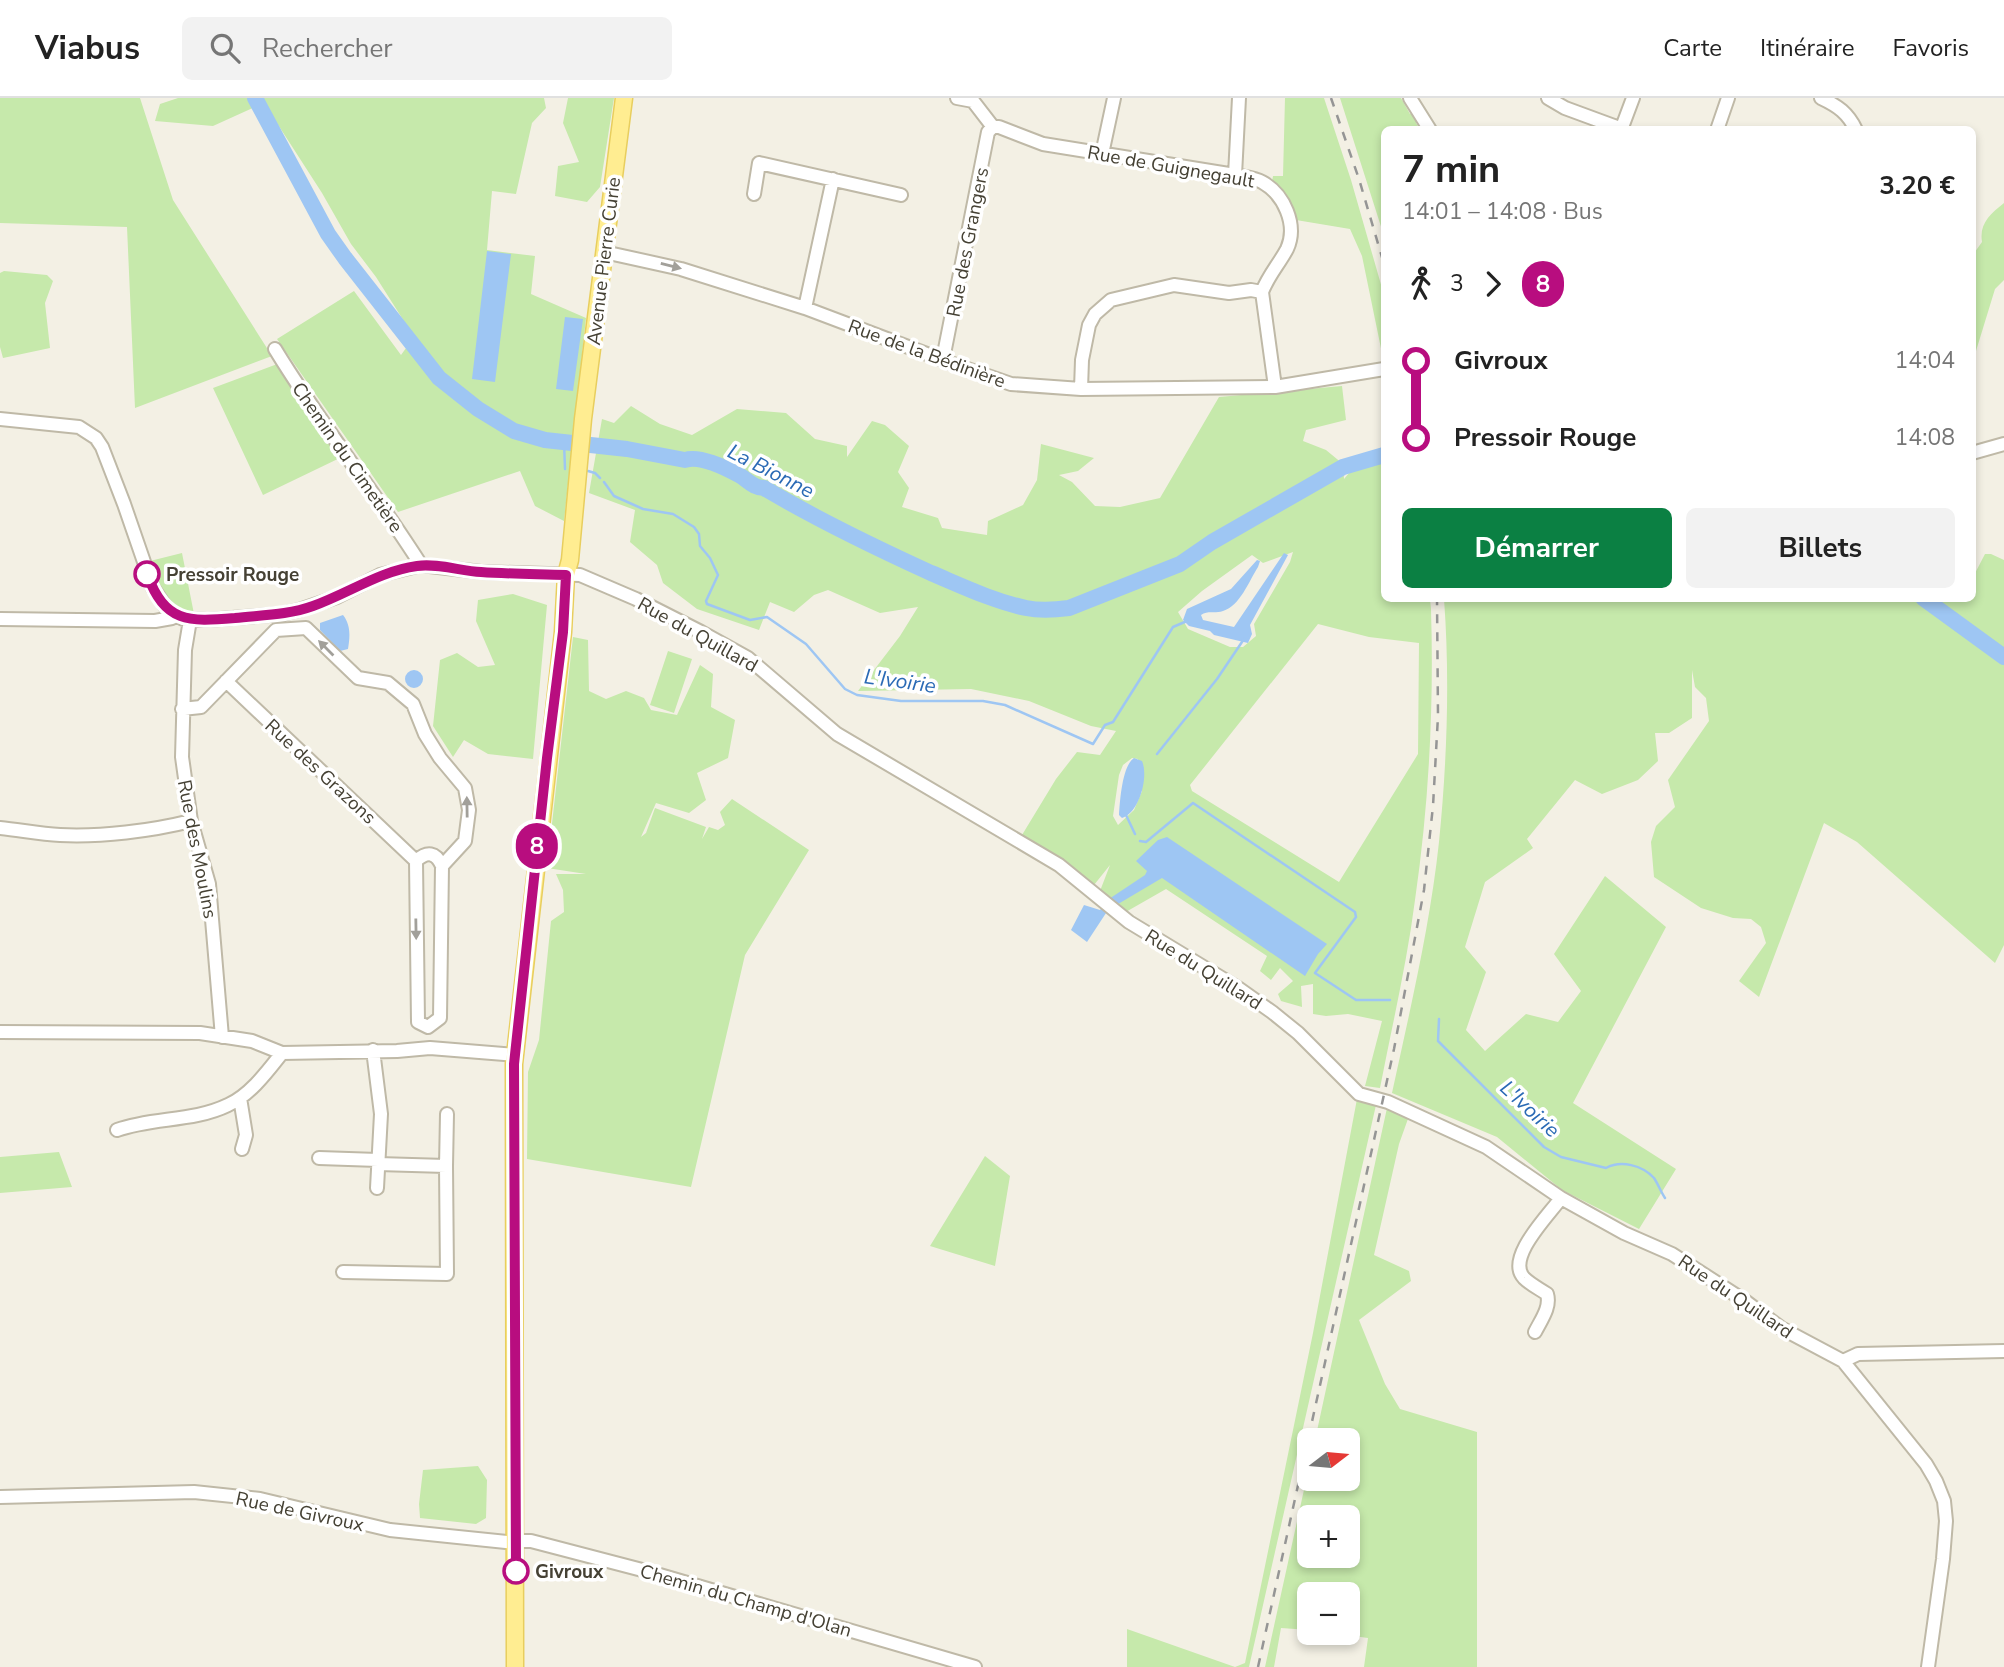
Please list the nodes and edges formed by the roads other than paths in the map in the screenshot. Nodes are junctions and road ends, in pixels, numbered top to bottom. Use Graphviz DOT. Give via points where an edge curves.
graph roads {
  1 [pos="624,98"];
  2 [pos="957,98"];
  3 [pos="1114,98"];
  4 [pos="1239,98"];
  5 [pos="1410,98"];
  6 [pos="1548,98"];
  7 [pos="1633,98"];
  8 [pos="1728,98"];
  9 [pos="1821,98"];
  10 [pos="973,99"];
  11 [pos="1428,126"];
  12 [pos="1614,126"];
  13 [pos="1623,126"];
  14 [pos="1718,126"];
  15 [pos="1854,126"];
  16 [pos="993,127"];
  17 [pos="1102,154"];
  18 [pos="1236,175"];
  19 [pos="833,179"];
  20 [pos="754,194"];
  21 [pos="901,195"];
  22 [pos="604,252"];
  23 [pos="1262,292"];
  24 [pos="805,308"];
  25 [pos="275,349"];
  26 [pos="943,359"];
  27 [pos="1381,369"];
  28 [pos="1275,387"];
  29 [pos="1081,389"];
  30 [pos="0,419"];
  31 [pos="2004,444"];
  32 [pos="1976,452"];
  33 [pos="421,565"];
  34 [pos="566,575"];
  35 [pos="174,614"];
  36 [pos="0,619"];
  37 [pos="190,620"];
  38 [pos="226,681"];
  39 [pos="182,709"];
  40 [pos="191,821"];
  41 [pos="0,828"];
  42 [pos="416,861"];
  43 [pos="442,866"];
  44 [pos="428,1027"];
  45 [pos="0,1032"];
  46 [pos="222,1037"];
  47 [pos="429,1048"];
  48 [pos="373,1050"];
  49 [pos="282,1053"];
  50 [pos="515,1055"];
  51 [pos="240,1098"];
  52 [pos="447,1114"];
  53 [pos="117,1130"];
  54 [pos="243,1149"];
  55 [pos="319,1158"];
  56 [pos="378,1162"];
  57 [pos="446,1166"];
  58 [pos="377,1188"];
  59 [pos="1562,1198"];
  60 [pos="343,1272"];
  61 [pos="1535,1332"];
  62 [pos="2004,1351"];
  63 [pos="1843,1361"];
  64 [pos="1,1492"];
  65 [pos="516,1542"];
  66 [pos="516,1667"];
  67 [pos="975,1667"];
  68 [pos="1928,1667"];
  1 -- 22 [label="main road, Avenue Pierre Curie"];
  2 -- 10 [label="street"];
  3 -- 17 [label="street"];
  4 -- 18 [label="street"];
  5 -- 11 [label="street"];
  6 -- 12 [label="street"];
  7 -- 13 [label="street"];
  8 -- 14 [label="street"];
  9 -- 15 [label="street" via="1838,106"];
  10 -- 16 [label="street"];
  16 -- 17 [label="street, Rue de Guignegault" via="1043,144"];
  16 -- 26 [label="street, Rue des Grangers" via="988,132"];
  17 -- 18 [label="street, Rue de Guignegault"];
  18 -- 23 [label="street, Rue de Guignegault" via="1261,181 1276,192 1289,215 1288,247"];
  19 -- 20 [label="street" via="759,163"];
  19 -- 21 [label="street"];
  19 -- 24 [label="street"];
  22 -- 24 [label="street, Rue de la Bédinière, one-way" via="681,269"];
  22 -- 34 [label="main road, Avenue Pierre Curie"];
  23 -- 28 [label="street"];
  23 -- 29 [label="street" via="1229,293 1174,285 1111,300 1089,326"];
  24 -- 26 [label="street, Rue de la Bédinière"];
  25 -- 33 [label="street, Chemin du Cimetière"];
  26 -- 29 [label="street, Rue de la Bédinière" via="1011,384"];
  27 -- 28 [label="street, Rue de la Bédinière"];
  28 -- 29 [label="street, Rue de la Bédinière"];
  30 -- 35 [label="street" via="79,427 96,438 153,588"];
  31 -- 32 [label="street"];
  33 -- 34 [label="street, Rue du Quillard"];
  33 -- 37 [label="street" via="380,575 299,610"];
  34 -- 50 [label="main road, Avenue Pierre Curie"];
  34 -- 59 [label="street, Rue du Quillard" via="580,575 636,599 748,658 836,734 1059,865 1129,922 1272,1012 1359,1094 1388,1102 1486,1147"];
  35 -- 36 [label="street" via="155,621"];
  35 -- 37 [label="street"];
  37 -- 39 [label="street, Rue des Moulins"];
  38 -- 39 [label="street" via="201,707"];
  38 -- 42 [label="street, Rue des Grazons"];
  43 -- 38 [label="street, one-way" via="465,841 467,792 425,734 413,704 388,683 358,678 306,628 276,630"];
  39 -- 40 [label="street, Rue des Moulins" via="182,757"];
  40 -- 41 [label="street" via="165,828 82,835"];
  40 -- 46 [label="street, Rue des Moulins" via="209,884"];
  42 -- 43 [label="street" via="433,854"];
  42 -- 44 [label="street, one-way" via="418,1022"];
  43 -- 44 [label="street" via="440,1018"];
  44 -- 47 [label="street"];
  45 -- 46 [label="street" via="123,1031"];
  46 -- 49 [label="street" via="252,1041"];
  47 -- 48 [label="street"];
  47 -- 50 [label="street"];
  48 -- 49 [label="street"];
  48 -- 56 [label="street" via="381,1114"];
  49 -- 51 [label="street"];
  50 -- 65 [label="main road, Avenue Pierre Curie"];
  51 -- 53 [label="street" via="196,1115"];
  51 -- 54 [label="street" via="246,1135"];
  52 -- 57 [label="street"];
  55 -- 56 [label="street"];
  56 -- 57 [label="street"];
  56 -- 58 [label="street"];
  57 -- 60 [label="street" via="447,1274"];
  59 -- 61 [label="street" via="1519,1260 1524,1278 1549,1299"];
  59 -- 63 [label="street, Rue du Quillard" via="1672,1254 1781,1328"];
  62 -- 63 [label="street" via="1858,1354"];
  63 -- 68 [label="street" via="1926,1464 1944,1501 1943,1559"];
  64 -- 65 [label="street, Rue de Givroux" via="194,1492 260,1499 390,1530"];
  65 -- 66 [label="main road, Avenue Pierre Curie"];
  65 -- 67 [label="street, Chemin du Champ d'Olan" via="646,1571"];
}
